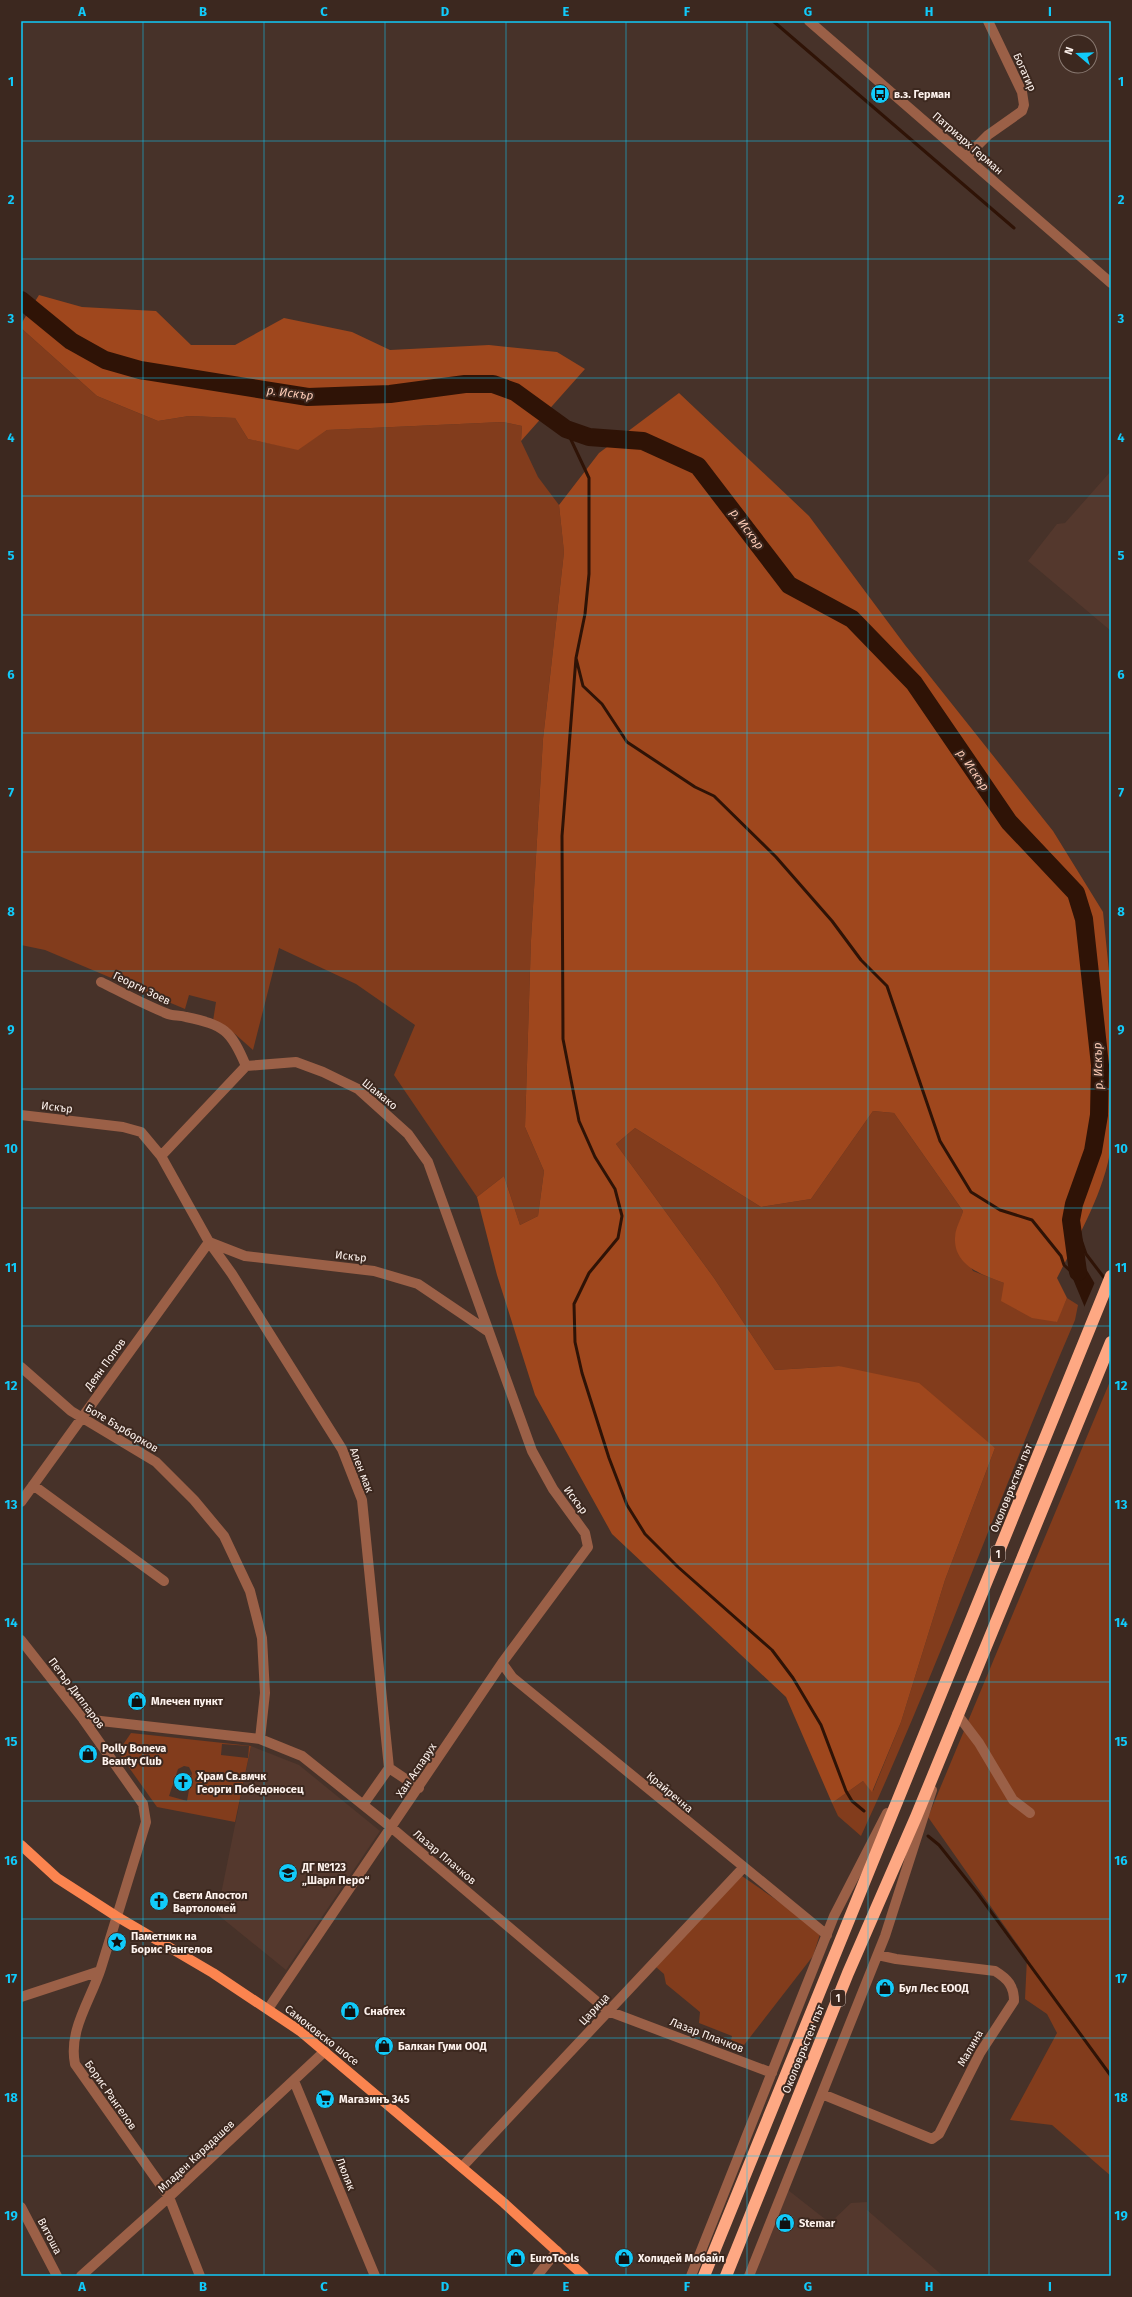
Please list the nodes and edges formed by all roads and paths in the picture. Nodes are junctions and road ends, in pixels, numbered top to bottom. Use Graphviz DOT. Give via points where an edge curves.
graph roads {
  1 [pos="809,21"];
  2 [pos="988,21"];
  3 [pos="966,157"];
  4 [pos="1111,283"];
  5 [pos="101,982"];
  6 [pos="246,1066"];
  7 [pos="21,1115"];
  8 [pos="161,1156"];
  9 [pos="209,1242"];
  10 [pos="1111,1276"];
  11 [pos="489,1332"];
  12 [pos="1111,1342"];
  13 [pos="21,1367"];
  14 [pos="81,1417"];
  15 [pos="33,1485"];
  16 [pos="21,1502"];
  17 [pos="588,1547"];
  18 [pos="164,1581"];
  19 [pos="21,1640"];
  20 [pos="502,1663"];
  21 [pos="956,1718"];
  22 [pos="83,1719"];
  23 [pos="260,1739"];
  24 [pos="917,1754"];
  25 [pos="389,1768"];
  26 [pos="419,1788"];
  27 [pos="364,1805"];
  28 [pos="1030,1813"];
  29 [pos="392,1828"];
  30 [pos="21,1844"];
  31 [pos="743,1868"];
  32 [pos="116,1916"];
  33 [pos="827,1935"];
  34 [pos="878,1955"];
  35 [pos="100,1971"];
  36 [pos="21,1997"];
  37 [pos="268,2009"];
  38 [pos="608,2011"];
  39 [pos="325,2051"];
  40 [pos="772,2073"];
  41 [pos="294,2081"];
  42 [pos="822,2094"];
  43 [pos="462,2167"];
  44 [pos="169,2197"];
  45 [pos="21,2207"];
  46 [pos="557,2251"];
  47 [pos="57,2276"];
  48 [pos="81,2276"];
  49 [pos="200,2276"];
  50 [pos="375,2276"];
  51 [pos="537,2276"];
  52 [pos="584,2276"];
  53 [pos="691,2276"];
  54 [pos="704,2276"];
  55 [pos="726,2276"];
  56 [pos="749,2276"];
  1 -- 3 [label="street, Патриарх Герман"];
  2 -- 3 [label="street, Богатир" via="1022,92 1024,105 1022,111 988,135"];
  3 -- 4 [label="street, Патриарх Герман"];
  5 -- 6 [label="street, Георги Зоев" via="169,1015 184,1016 222,1029 236,1043"];
  6 -- 8 [label="street"];
  6 -- 11 [label="street, Шамако" via="296,1062 323,1072 358,1090 408,1134 428,1162"];
  7 -- 8 [label="street, Искър" via="141,1132"];
  8 -- 9 [label="street, Искър"];
  9 -- 11 [label="street, Искър" via="245,1256 374,1271 418,1284"];
  9 -- 14 [label="street, Деян Попов"];
  9 -- 25 [label="street, Ален мак" via="232,1274 342,1449 362,1500"];
  10 -- 24 [label="highway, Околовръстен път / 1"];
  11 -- 17 [label="street, Искър" via="532,1451 553,1489 586,1533"];
  12 -- 21 [label="highway, Околовръстен път / 1"];
  13 -- 14 [label="street, Боте Бърборков" via="70,1411"];
  14 -- 15 [label="street, Деян Попов"];
  14 -- 23 [label="street, Боте Бърборков" via="156,1462 194,1500 224,1536 250,1591 262,1638 265,1693"];
  15 -- 16 [label="street, Деян Попов"];
  15 -- 18 [label="street"];
  17 -- 20 [label="street, Хан Аспарух"];
  19 -- 22 [label="street, Петър Дипларов"];
  20 -- 26 [label="street, Хан Аспарух"];
  20 -- 31 [label="street, Крайречна" via="512,1677"];
  21 -- 28 [label="street" via="979,1743 1013,1800"];
  21 -- 34 [label="street, Околовръстен път"];
  21 -- 55 [label="highway, Околовръстен път / 1" via="848,1973"];
  22 -- 23 [label="street, Лазар Плачков"];
  22 -- 32 [label="street, Петър Дипларов" via="143,1804 145,1812 146,1822"];
  23 -- 27 [label="street, Лазар Плачков" via="302,1756"];
  24 -- 33 [label="street, Околовръстен път" via="834,1916"];
  24 -- 54 [label="highway, Околовръстен път / 1"];
  25 -- 26 [label="street"];
  25 -- 27 [label="street"];
  26 -- 29 [label="street, Хан Аспарух"];
  27 -- 29 [label="street, Лазар Плачков"];
  29 -- 37 [label="street, Хан Аспарух"];
  29 -- 38 [label="street, Лазар Плачков"];
  30 -- 32 [label="main road, Самоковско шосе" via="57,1878"];
  31 -- 33 [label="street, Крайречна"];
  31 -- 38 [label="street, Царица"];
  32 -- 35 [label="street, Борис Рангелов"];
  32 -- 37 [label="main road, Самоковско шосе"];
  33 -- 40 [label="street, Околовръстен път"];
  34 -- 42 [label="street, Околовръстен път"];
  34 -- 42 [label="street, Малина" via="995,1971 1011,1985 1014,2001 980,2053 939,2134 932,2140"];
  35 -- 36 [label="street"];
  35 -- 44 [label="street, Борис Рангелов" via="76,2030 75,2064"];
  37 -- 39 [label="main road, Самоковско шосе"];
  38 -- 40 [label="street, Лазар Плачков"];
  38 -- 43 [label="street, Царица"];
  39 -- 41 [label="street, Младен Карадашев"];
  39 -- 43 [label="main road, Самоковско шосе"];
  40 -- 53 [label="street, Околовръстен път"];
  41 -- 44 [label="street, Младен Карадашев"];
  41 -- 50 [label="street, Люляк"];
  42 -- 56 [label="street, Околовръстен път"];
  43 -- 46 [label="main road, Самоковско шосе"];
  44 -- 48 [label="street, Младен Карадашев"];
  44 -- 49 [label="street, Борис Рангелов"];
  45 -- 47 [label="street, Витоша"];
  46 -- 51 [label="street"];
  46 -- 52 [label="main road, Самоковско шосе"];
}
